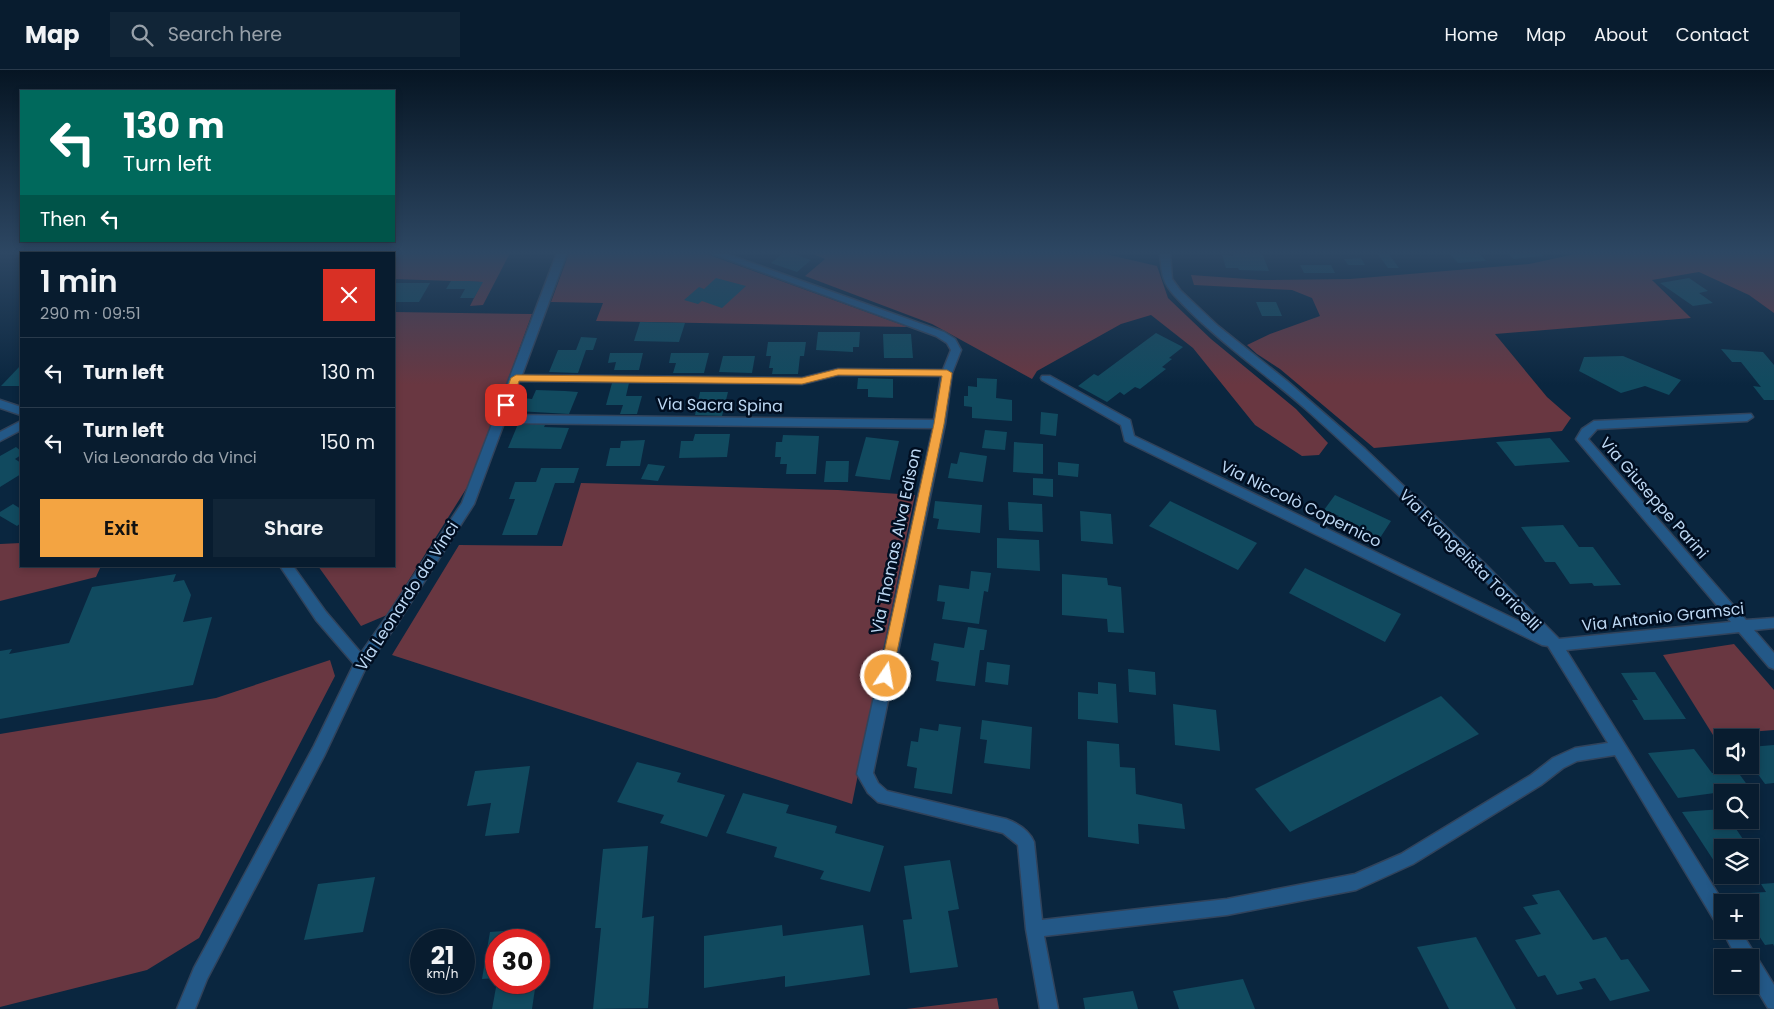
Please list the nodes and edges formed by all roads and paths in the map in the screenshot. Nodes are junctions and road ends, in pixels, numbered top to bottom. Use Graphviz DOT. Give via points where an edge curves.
graph roads {
  1 [pos="546,297"];
  2 [pos="837,297"];
  3 [pos="1182,297"];
  4 [pos="947,373"];
  5 [pos="516,378"];
  6 [pos="1046,378"];
  7 [pos="0,404"];
  8 [pos="20,411"];
  9 [pos="1747,417"];
  10 [pos="501,419"];
  11 [pos="939,424"];
  12 [pos="20,425"];
  13 [pos="0,437"];
  14 [pos="287,567"];
  15 [pos="1774,623"];
  16 [pos="1742,626"];
  17 [pos="1556,645"];
  18 [pos="360,663"];
  19 [pos="1774,663"];
  20 [pos="1618,748"];
  21 [pos="1714,904"];
  22 [pos="1034,929"];
  23 [pos="1759,977"];
  24 [pos="1774,1002"];
  25 [pos="186,1009"];
  26 [pos="1049,1009"];
  1 -- 5 [label="street, Via Leonardo da Vinci"];
  2 -- 4 [label="street" via="940,334 956,350"];
  3 -- 17 [label="street, Via Evangelista Torricelli" via="1214,328 1361,452"];
  4 -- 5 [label="street" via="838,372 802,381"];
  4 -- 11 [label="street, Via Thomas Alva Edison"];
  5 -- 10 [label="street, Via Leonardo da Vinci"];
  6 -- 17 [label="street, Via Niccolò Copernico" via="1126,423 1129,438"];
  7 -- 8 [label="street"];
  9 -- 16 [label="street, Via Giuseppe Parini" via="1594,425 1582,440"];
  10 -- 11 [label="street, Via Sacra Spina"];
  10 -- 18 [label="street, Via Leonardo da Vinci" via="468,504"];
  11 -- 22 [label="street, Via Thomas Alva Edison" via="865,774 872,788 883,797 1006,826 1016,832 1026,842"];
  12 -- 13 [label="street"];
  14 -- 18 [label="street"];
  15 -- 16 [label="street, Via Antonio Gramsci"];
  16 -- 17 [label="street, Via Antonio Gramsci"];
  16 -- 19 [label="street, Via Giuseppe Parini"];
  17 -- 20 [label="street, Via Evangelista Torricelli"];
  18 -- 25 [label="street, Via Leonardo da Vinci" via="319,751 200,974"];
  20 -- 21 [label="street, Via Evangelista Torricelli"];
  20 -- 22 [label="street" via="1575,755 1558,763 1536,780 1407,859 1356,882 1227,908"];
  22 -- 26 [label="street"];
  23 -- 24 [label="street"];
}
